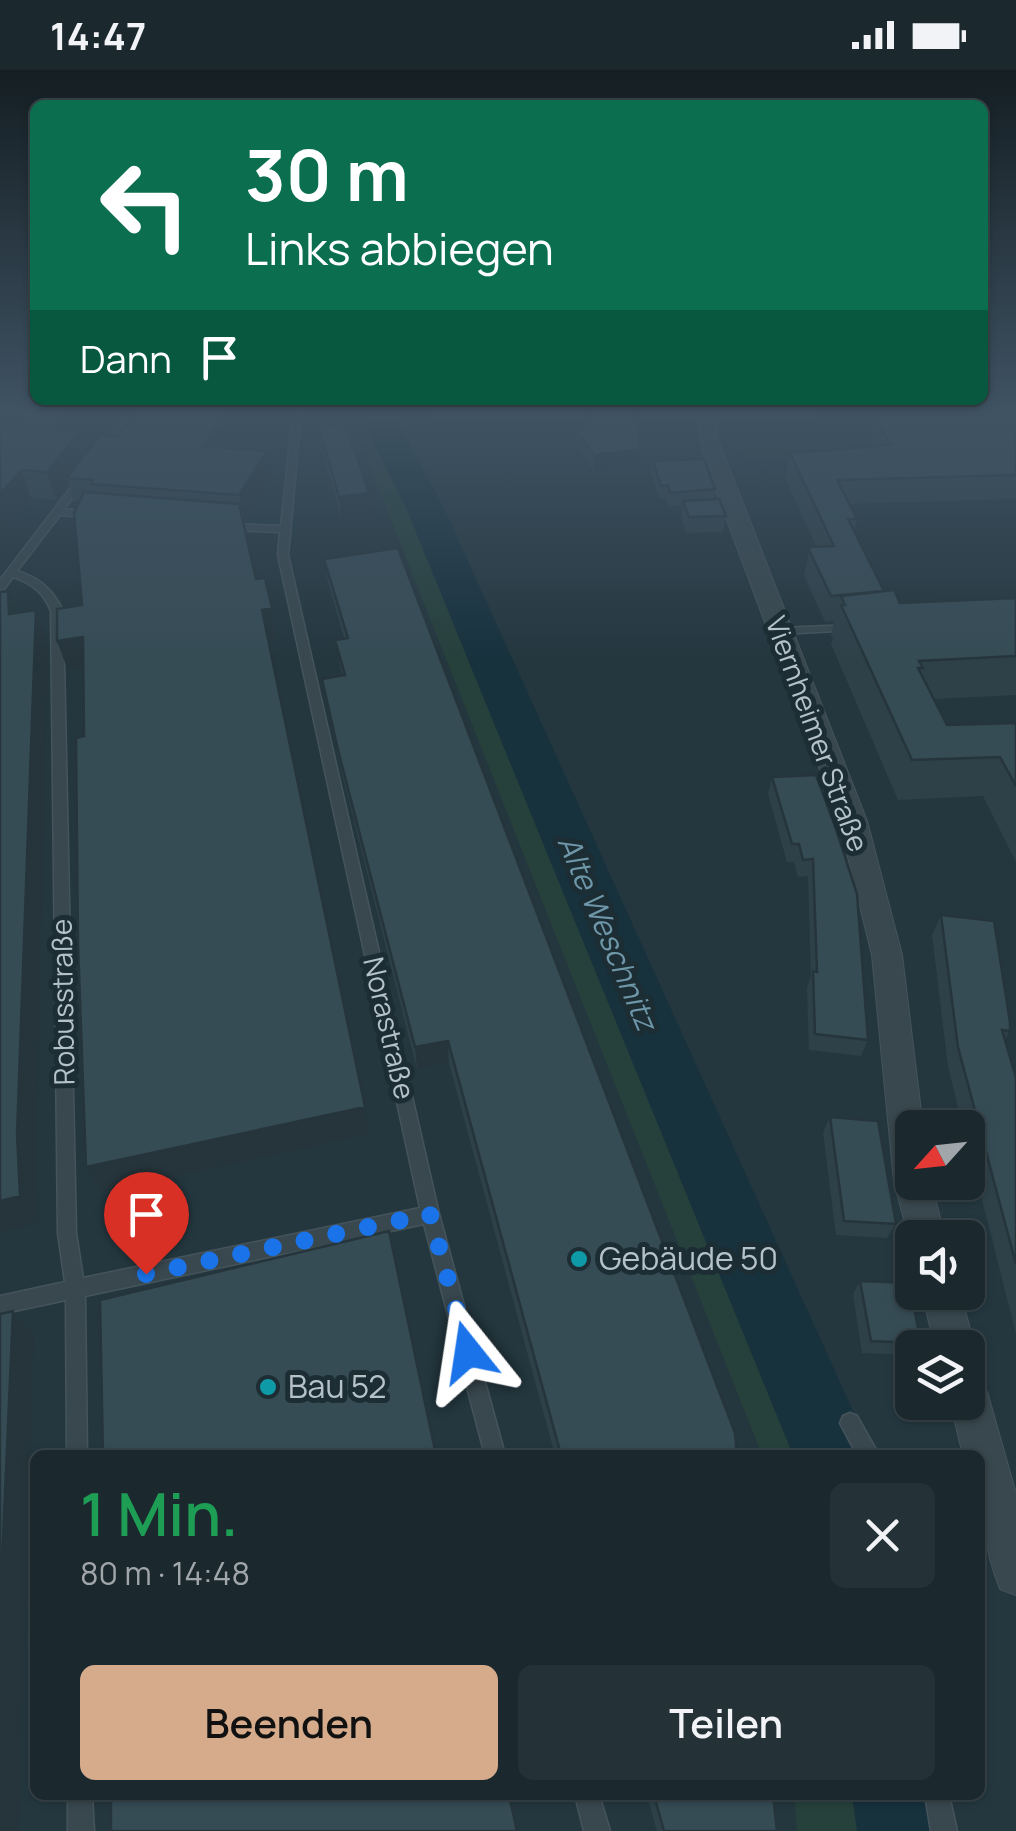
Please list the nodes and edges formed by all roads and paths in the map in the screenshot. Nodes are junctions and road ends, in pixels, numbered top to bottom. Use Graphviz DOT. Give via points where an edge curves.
graph roads {
  1 [pos="71,495"];
  2 [pos="290,495"];
  3 [pos="721,495"];
  4 [pos="59,512"];
  5 [pos="114,517"];
  6 [pos="206,525"];
  7 [pos="286,529"];
  8 [pos="12,573"];
  9 [pos="0,586"];
  10 [pos="859,628"];
  11 [pos="780,631"];
  12 [pos="904,1110"];
  13 [pos="430,1214"];
  14 [pos="75,1288"];
  15 [pos="0,1305"];
  16 [pos="973,1420"];
  17 [pos="850,1423"];
  18 [pos="77,1450"];
  19 [pos="494,1450"];
  20 [pos="866,1450"];
  21 [pos="980,1450"];
  22 [pos="985,1467"];
  23 [pos="1009,1519"];
  24 [pos="1016,1573"];
  25 [pos="80,1800"];
  26 [pos="588,1800"];
  27 [pos="938,1800"];
  28 [pos="80,1831"];
  29 [pos="596,1831"];
  30 [pos="944,1831"];
  1 -- 4 [label="lane"];
  2 -- 7 [label="lane, Norastraße"];
  3 -- 11 [label="street, Viernheimer Straße"];
  4 -- 5 [label="lane"];
  4 -- 8 [label="lane"];
  6 -- 7 [label="lane"];
  7 -- 13 [label="lane, Norastraße" via="283,555"];
  8 -- 9 [label="lane"];
  8 -- 14 [label="lane, Robusstraße" via="38,584 57,611 67,1233"];
  10 -- 11 [label="lane"];
  11 -- 12 [label="street, Viernheimer Straße" via="854,821 887,955"];
  13 -- 14 [label="lane"];
  13 -- 19 [label="lane, Norastraße"];
  14 -- 15 [label="lane"];
  14 -- 18 [label="lane, Robusstraße"];
  16 -- 21 [label="street"];
  17 -- 20 [label="lane"];
  22 -- 23 [label="street"];
  23 -- 24 [label="street"];
  25 -- 28 [label="lane"];
  26 -- 29 [label="lane"];
  27 -- 30 [label="lane"];
}
